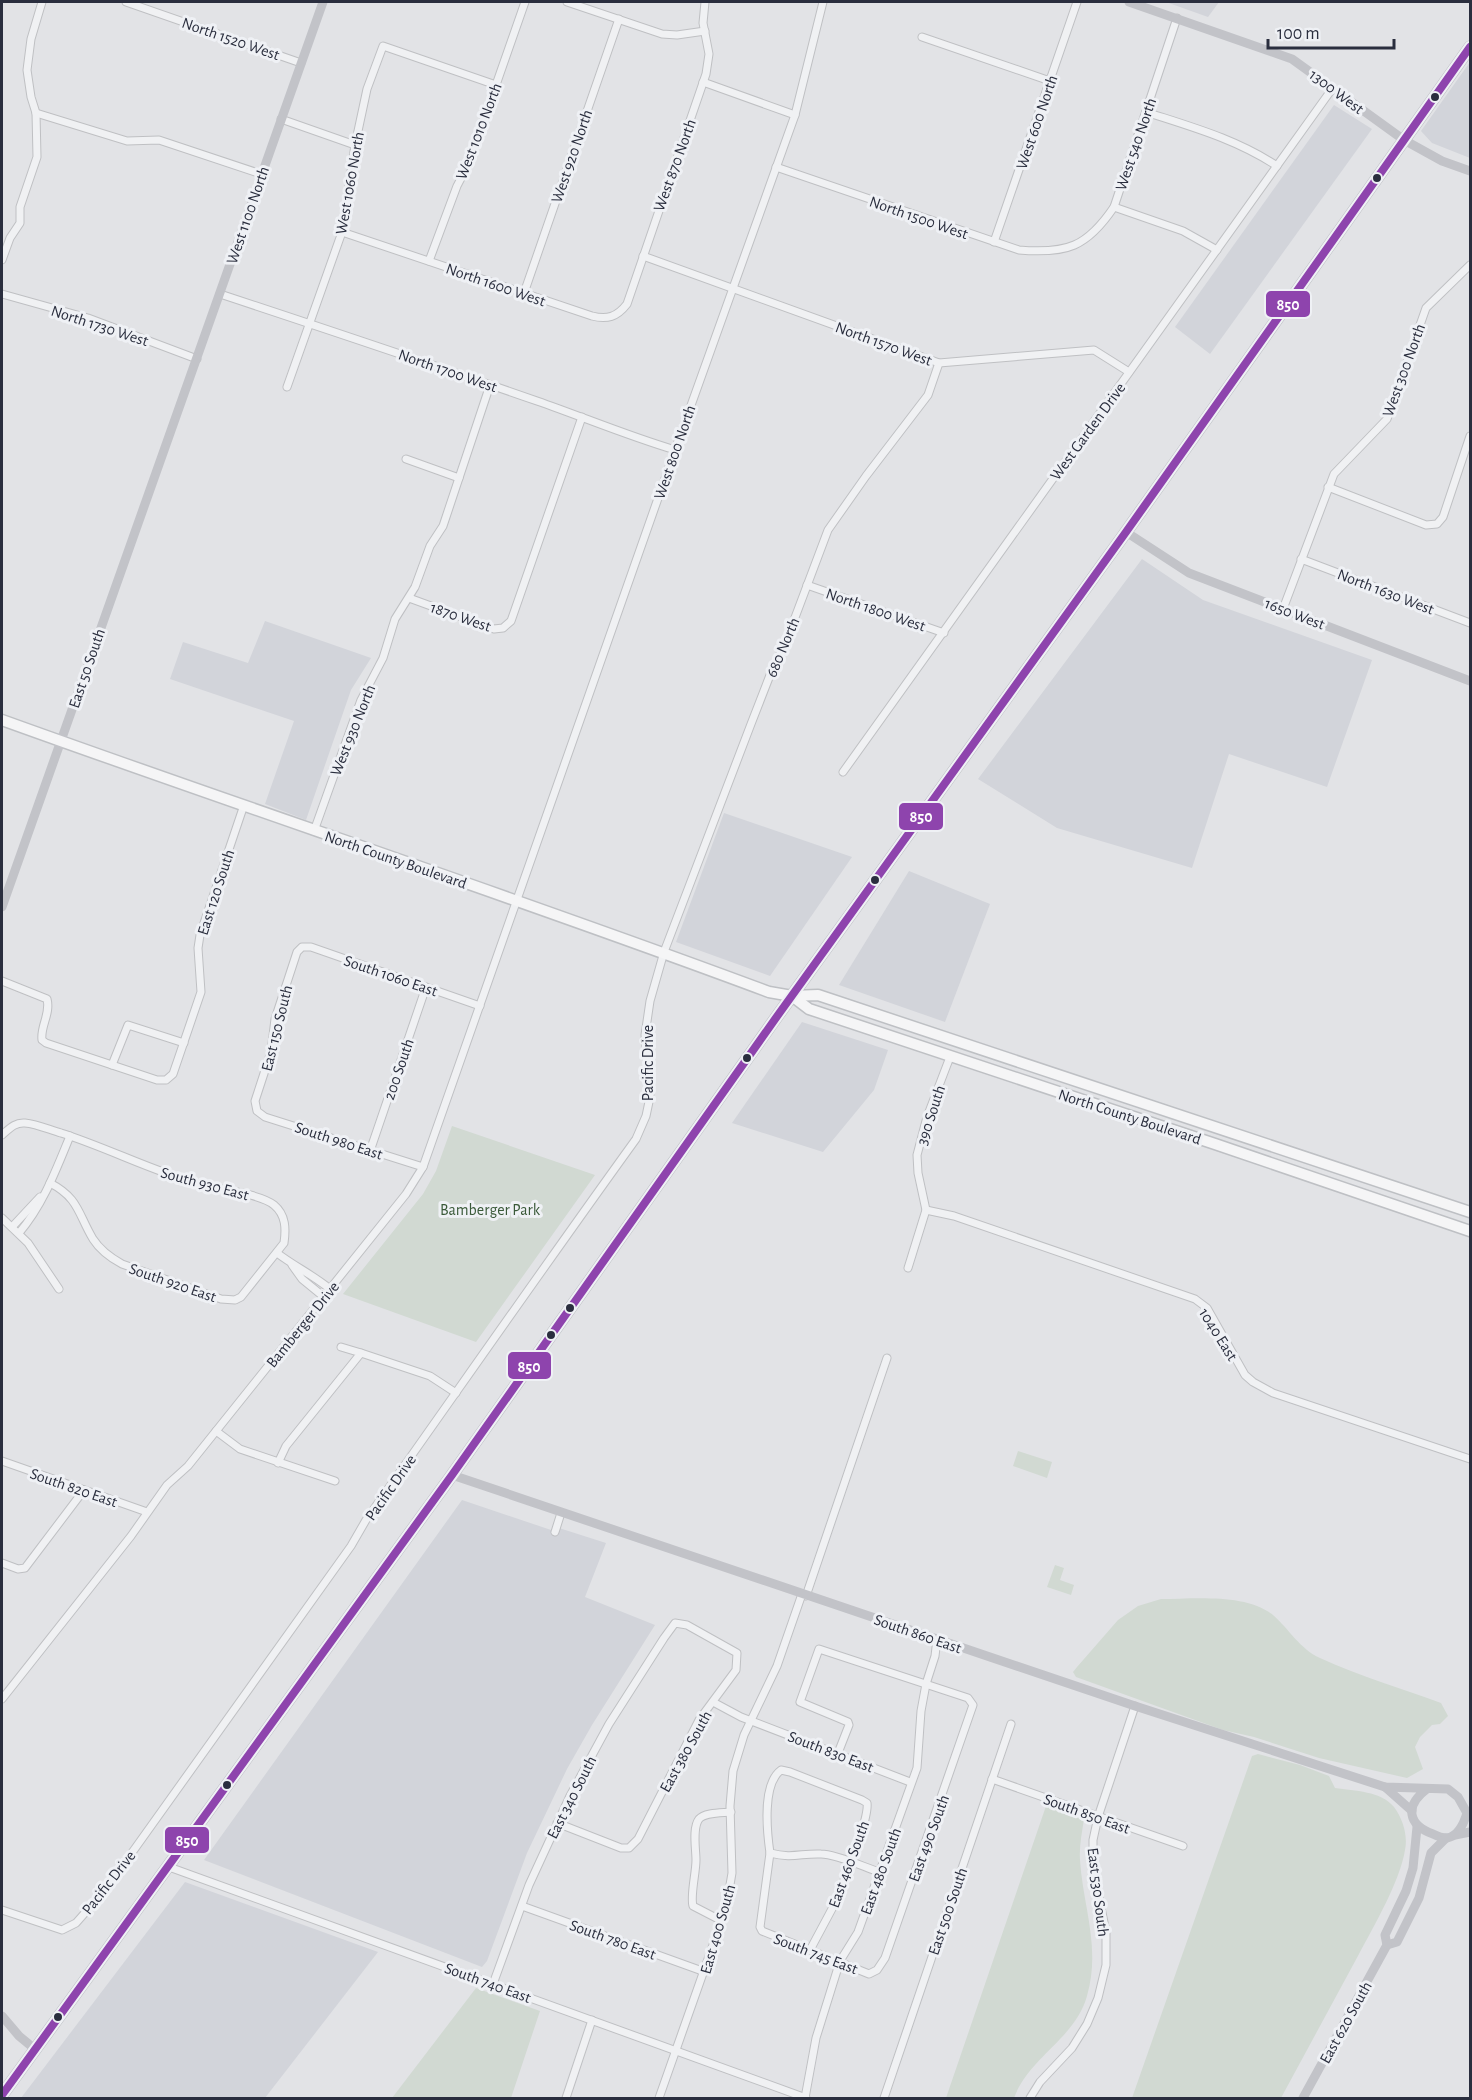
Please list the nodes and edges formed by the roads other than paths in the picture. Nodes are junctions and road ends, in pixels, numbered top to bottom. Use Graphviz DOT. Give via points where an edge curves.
graph roads {
  1 [pos="42,2"];
  2 [pos="126,2"];
  3 [pos="323,2"];
  4 [pos="525,2"];
  5 [pos="567,2"];
  6 [pos="705,2"];
  7 [pos="823,2"];
  8 [pos="1077,2"];
  9 [pos="1129,2"];
  10 [pos="1178,18"];
  11 [pos="619,19"];
  12 [pos="705,31"];
  13 [pos="922,37"];
  14 [pos="1470,47"];
  15 [pos="301,63"];
  16 [pos="1050,81"];
  17 [pos="703,82"];
  18 [pos="496,85"];
  19 [pos="1332,89"];
  20 [pos="1146,112"];
  21 [pos="36,113"];
  22 [pos="795,115"];
  23 [pos="281,119"];
  24 [pos="1404,140"];
  25 [pos="355,145"];
  26 [pos="776,166"];
  27 [pos="1277,166"];
  28 [pos="1470,171"];
  29 [pos="261,174"];
  30 [pos="1114,207"];
  31 [pos="342,232"];
  32 [pos="994,242"];
  33 [pos="1065,248"];
  34 [pos="1217,250"];
  35 [pos="643,256"];
  36 [pos="2,260"];
  37 [pos="429,261"];
  38 [pos="1470,265"];
  39 [pos="732,289"];
  40 [pos="524,293"];
  41 [pos="2,294"];
  42 [pos="220,294"];
  43 [pos="609,317"];
  44 [pos="310,323"];
  45 [pos="197,359"];
  46 [pos="939,363"];
  47 [pos="1129,372"];
  48 [pos="490,385"];
  49 [pos="287,387"];
  50 [pos="582,417"];
  51 [pos="172,429"];
  52 [pos="1470,436"];
  53 [pos="675,450"];
  54 [pos="406,459"];
  55 [pos="459,478"];
  56 [pos="1328,487"];
  57 [pos="1126,532"];
  58 [pos="1301,559"];
  59 [pos="807,585"];
  60 [pos="409,598"];
  61 [pos="1283,609"];
  62 [pos="1470,623"];
  63 [pos="944,633"];
  64 [pos="1470,680"];
  65 [pos="2,720"];
  66 [pos="60,741"];
  67 [pos="843,772"];
  68 [pos="244,806"];
  69 [pos="314,831"];
  70 [pos="517,901"];
  71 [pos="2,907"];
  72 [pos="302,947"];
  73 [pos="664,952"];
  74 [pos="2,981"];
  75 [pos="426,987"];
  76 [pos="792,996"];
  77 [pos="480,1006"];
  78 [pos="184,1043"];
  79 [pos="950,1057"];
  80 [pos="112,1065"];
  81 [pos="256,1110"];
  82 [pos="2,1135"];
  83 [pos="70,1136"];
  84 [pos="370,1151"];
  85 [pos="423,1167"];
  86 [pos="50,1183"];
  87 [pos="46,1191"];
  88 [pos="926,1210"];
  89 [pos="1470,1212"];
  90 [pos="2,1218"];
  91 [pos="12,1227"];
  92 [pos="1470,1231"];
  93 [pos="19,1233"];
  94 [pos="277,1253"];
  95 [pos="291,1263"];
  96 [pos="908,1268"];
  97 [pos="59,1288"];
  98 [pos="330,1289"];
  99 [pos="324,1297"];
  100 [pos="341,1347"];
  101 [pos="361,1353"];
  102 [pos="887,1358"];
  103 [pos="456,1393"];
  104 [pos="216,1431"];
  105 [pos="1470,1459"];
  106 [pos="2,1461"];
  107 [pos="278,1463"];
  108 [pos="452,1475"];
  109 [pos="335,1481"];
  110 [pos="84,1490"];
  111 [pos="147,1512"];
  112 [pos="561,1514"];
  113 [pos="555,1532"];
  114 [pos="2,1563"];
  115 [pos="804,1595"];
  116 [pos="937,1639"];
  117 [pos="737,1653"];
  118 [pos="926,1684"];
  119 [pos="2,1699"];
  120 [pos="713,1702"];
  121 [pos="1135,1706"];
  122 [pos="751,1720"];
  123 [pos="1011,1724"];
  124 [pos="838,1753"];
  125 [pos="992,1779"];
  126 [pos="910,1782"];
  127 [pos="1385,1787"];
  128 [pos="1426,1789"];
  129 [pos="1467,1807"];
  130 [pos="1412,1811"];
  131 [pos="731,1812"];
  132 [pos="1098,1817"];
  133 [pos="557,1823"];
  134 [pos="1417,1827"];
  135 [pos="1470,1832"];
  136 [pos="1449,1837"];
  137 [pos="1183,1846"];
  138 [pos="770,1853"];
  139 [pos="851,1863"];
  140 [pos="169,1867"];
  141 [pos="879,1872"];
  142 [pos="522,1906"];
  143 [pos="2,1910"];
  144 [pos="722,1921"];
  145 [pos="1387,1945"];
  146 [pos="810,1950"];
  147 [pos="840,1961"];
  148 [pos="877,1970"];
  149 [pos="705,1972"];
  150 [pos="493,1984"];
  151 [pos="2,2016"];
  152 [pos="592,2020"];
  153 [pos="36,2050"];
  154 [pos="676,2051"];
  155 [pos="2,2095"];
  156 [pos="566,2098"];
  157 [pos="659,2098"];
  158 [pos="806,2098"];
  159 [pos="884,2098"];
  160 [pos="1030,2098"];
  161 [pos="1303,2098"];
  1 -- 21 [label="street" via="30,39 27,70"];
  2 -- 15 [label="street, North 1520 West"];
  3 -- 15 [label="street, West 1100 North"];
  4 -- 18 [label="street, West 1010 North"];
  5 -- 11 [label="street"];
  6 -- 12 [label="street, West 870 North"];
  7 -- 22 [label="street, West 800 North"];
  8 -- 16 [label="street, West 600 North"];
  9 -- 10 [label="street, 1300 West"];
  10 -- 19 [label="street, 1300 West" via="1292,59"];
  10 -- 20 [label="street, West 540 North"];
  11 -- 12 [label="street" via="662,34"];
  11 -- 40 [label="street, West 920 North"];
  12 -- 17 [label="street, West 870 North" via="709,54"];
  13 -- 16 [label="street"];
  14 -- 24 [label="main road"];
  15 -- 23 [label="street, West 1100 North"];
  16 -- 32 [label="street, West 600 North"];
  17 -- 22 [label="street"];
  17 -- 35 [label="street, West 870 North"];
  18 -- 25 [label="street, West 1060 North" via="382,46 367,89"];
  18 -- 37 [label="street, West 1010 North"];
  19 -- 24 [label="street, 1300 West"];
  19 -- 27 [label="street, West Garden Drive"];
  20 -- 27 [label="street" via="1235,142"];
  20 -- 30 [label="street, West 540 North"];
  21 -- 29 [label="street" via="127,141 159,140"];
  21 -- 36 [label="street" via="38,157 20,207 20,223"];
  22 -- 26 [label="street, West 800 North"];
  23 -- 25 [label="street"];
  23 -- 29 [label="street, West 1100 North"];
  24 -- 28 [label="street, 1300 West"];
  24 -- 57 [label="main road"];
  25 -- 31 [label="street, West 1060 North"];
  26 -- 32 [label="street, North 1500 West"];
  26 -- 39 [label="street, West 800 North"];
  27 -- 34 [label="street, West Garden Drive"];
  29 -- 42 [label="street, West 1100 North"];
  30 -- 33 [label="street, West 540 North" via="1086,240"];
  30 -- 34 [label="street" via="1183,231"];
  31 -- 37 [label="street, North 1600 West"];
  31 -- 44 [label="street, West 1060 North"];
  32 -- 33 [label="street, North 1500 West" via="1018,250"];
  34 -- 47 [label="street, West Garden Drive"];
  35 -- 39 [label="street, North 1570 West"];
  35 -- 43 [label="street, West 870 North" via="627,304 620,313"];
  37 -- 40 [label="street, North 1600 West"];
  38 -- 56 [label="street, West 300 North" via="1426,308 1387,419 1334,474"];
  39 -- 46 [label="street, North 1570 West"];
  39 -- 53 [label="street, West 800 North"];
  40 -- 43 [label="street, North 1600 West" via="592,316"];
  41 -- 45 [label="street, North 1730 West" via="88,318"];
  42 -- 44 [label="street, North 1700 West"];
  42 -- 45 [label="street, West 1100 North"];
  44 -- 48 [label="street, North 1700 West"];
  44 -- 49 [label="street, West 1060 North"];
  45 -- 51 [label="street, West 1100 North"];
  46 -- 47 [label="street, North 1570 West" via="1094,350"];
  46 -- 59 [label="street, 680 North" via="928,395 828,530"];
  47 -- 63 [label="street, West Garden Drive"];
  48 -- 50 [label="street, North 1700 West"];
  48 -- 55 [label="street"];
  50 -- 53 [label="street, North 1700 West"];
  50 -- 60 [label="street, 1870 West" via="511,621 503,628 494,628"];
  51 -- 66 [label="street, East 50 South"];
  52 -- 56 [label="street" via="1443,517 1437,524 1426,525"];
  53 -- 70 [label="street, West 800 North"];
  54 -- 55 [label="street"];
  55 -- 60 [label="street" via="443,526 430,546"];
  56 -- 58 [label="street, West 300 North"];
  57 -- 61 [label="street, 1650 West" via="1189,573"];
  57 -- 76 [label="main road"];
  58 -- 61 [label="street, West 300 North"];
  58 -- 62 [label="street, North 1630 West"];
  59 -- 63 [label="street, North 1800 West"];
  59 -- 73 [label="street, 680 North"];
  60 -- 69 [label="street, West 930 North" via="396,618 383,658 361,700"];
  61 -- 64 [label="street, 1650 West"];
  63 -- 67 [label="street, West Garden Drive"];
  65 -- 66 [label="main road, North County Boulevard"];
  66 -- 68 [label="main road, North County Boulevard"];
  66 -- 71 [label="street, East 50 South"];
  68 -- 69 [label="main road, North County Boulevard"];
  68 -- 78 [label="street, East 120 South" via="200,935 201,992"];
  69 -- 70 [label="main road, North County Boulevard"];
  70 -- 73 [label="main road, North County Boulevard"];
  70 -- 77 [label="street, Bamberger Drive"];
  72 -- 75 [label="street, South 1060 East"];
  72 -- 81 [label="street, East 150 South" via="275,1019"];
  73 -- 76 [label="main road, North County Boulevard" via="769,992"];
  73 -- 103 [label="street, Pacific Drive" via="646,1022 650,1097 642,1128"];
  74 -- 80 [label="street" via="47,999 50,1008 42,1040"];
  75 -- 77 [label="street, South 1060 East"];
  75 -- 84 [label="street, 200 South"];
  76 -- 79 [label="main road, North County Boulevard" via="809,1009"];
  76 -- 89 [label="main road, North County Boulevard" via="820,996"];
  76 -- 108 [label="main road"];
  77 -- 85 [label="street, Bamberger Drive"];
  78 -- 80 [label="street, East 120 South" via="174,1074 166,1080"];
  78 -- 80 [label="street" via="128,1025"];
  79 -- 88 [label="street, 390 South" via="917,1155"];
  79 -- 92 [label="main road, North County Boulevard"];
  81 -- 84 [label="street, South 980 East" via="265,1117"];
  82 -- 83 [label="street" via="22,1123"];
  83 -- 86 [label="street"];
  83 -- 94 [label="street, South 930 East" via="168,1175 269,1202 285,1221 284,1243"];
  84 -- 85 [label="street, South 980 East"];
  85 -- 98 [label="street, Bamberger Drive"];
  86 -- 87 [label="street"];
  86 -- 94 [label="street, South 920 East" via="69,1195 93,1238 113,1259 221,1299 241,1297"];
  87 -- 91 [label="street"];
  87 -- 93 [label="street"];
  88 -- 96 [label="street"];
  88 -- 105 [label="street, 1040 East" via="954,1216 1195,1299 1207,1308 1245,1376 1253,1382 1273,1393"];
  90 -- 91 [label="street"];
  91 -- 93 [label="street"];
  93 -- 97 [label="street"];
  94 -- 95 [label="street"];
  95 -- 98 [label="street"];
  95 -- 99 [label="street" via="302,1279"];
  98 -- 99 [label="street, Bamberger Drive"];
  99 -- 104 [label="street, Bamberger Drive"];
  100 -- 101 [label="street"];
  101 -- 103 [label="street" via="430,1376"];
  101 -- 107 [label="street" via="286,1446"];
  102 -- 115 [label="street, East 400 South"];
  103 -- 143 [label="street, Pacific Drive" via="94,1903 76,1923 62,1930"];
  104 -- 107 [label="street" via="240,1449"];
  104 -- 111 [label="street, Bamberger Drive"];
  106 -- 110 [label="street, South 820 East"];
  107 -- 109 [label="street"];
  108 -- 112 [label="street, South 860 East"];
  108 -- 140 [label="main road"];
  110 -- 111 [label="street, South 820 East"];
  110 -- 114 [label="street" via="25,1568"];
  111 -- 119 [label="street, Bamberger Drive"];
  112 -- 113 [label="street"];
  112 -- 115 [label="street, South 860 East"];
  115 -- 116 [label="street, South 860 East"];
  115 -- 122 [label="street, East 400 South"];
  116 -- 118 [label="street, East 480 South"];
  116 -- 121 [label="street, South 860 East"];
  117 -- 120 [label="street, East 380 South" via="736,1670"];
  117 -- 133 [label="street, East 340 South" via="687,1625 675,1623 609,1724"];
  118 -- 124 [label="street" via="819,1648 800,1702 848,1722"];
  118 -- 126 [label="street, East 480 South" via="917,1768"];
  118 -- 148 [label="street, East 490 South" via="969,1698 974,1705 885,1958"];
  120 -- 122 [label="street, South 830 East"];
  120 -- 133 [label="street, East 380 South" via="699,1720 638,1839 629,1848"];
  121 -- 127 [label="street, South 860 East"];
  121 -- 132 [label="street, East 530 South"];
  122 -- 124 [label="street, South 830 East"];
  122 -- 131 [label="street, East 400 South" via="733,1771"];
  123 -- 125 [label="street, East 500 South"];
  124 -- 126 [label="street, South 830 East"];
  125 -- 132 [label="street, South 850 East"];
  125 -- 159 [label="street, East 500 South"];
  126 -- 141 [label="street, East 480 South"];
  127 -- 128 [label="street, South 860 East"];
  127 -- 130 [label="street, South 860 East"];
  128 -- 129 [label="street" via="1448,1789"];
  128 -- 130 [label="street" via="1414,1802"];
  129 -- 136 [label="street" via="1460,1829"];
  130 -- 134 [label="street"];
  131 -- 144 [label="street, East 400 South" via="732,1873"];
  131 -- 144 [label="street" via="704,1815 696,1828 693,1906"];
  132 -- 137 [label="street, South 850 East"];
  132 -- 160 [label="street, East 530 South" via="1093,1869 1106,1932 1106,1965 1088,2024"];
  133 -- 142 [label="street, East 340 South"];
  134 -- 136 [label="street"];
  134 -- 145 [label="street, East 620 South" via="1413,1868 1385,1935"];
  135 -- 136 [label="street"];
  136 -- 145 [label="street, East 620 South" via="1431,1853 1419,1898 1396,1942"];
  138 -- 139 [label="street" via="790,1857 822,1854"];
  138 -- 139 [label="street, East 460 South" via="770,1787 781,1770 867,1803"];
  138 -- 146 [label="street, South 745 East" via="760,1927 768,1935"];
  139 -- 141 [label="street"];
  139 -- 146 [label="street, East 460 South"];
  140 -- 150 [label="street, South 740 East"];
  140 -- 153 [label="main road"];
  141 -- 147 [label="street, East 480 South" via="858,1932"];
  142 -- 149 [label="street, South 780 East"];
  142 -- 150 [label="street, East 340 South"];
  144 -- 149 [label="street, East 400 South"];
  145 -- 161 [label="street, East 620 South"];
  146 -- 147 [label="street, South 745 East"];
  147 -- 148 [label="street, South 745 East" via="868,1974"];
  147 -- 158 [label="street, East 480 South" via="816,2038"];
  149 -- 154 [label="street, East 400 South"];
  150 -- 152 [label="street, South 740 East"];
  151 -- 153 [label="street"];
  152 -- 154 [label="street, South 740 East"];
  152 -- 156 [label="street"];
  153 -- 155 [label="main road"];
  154 -- 157 [label="street, East 400 South"];
  154 -- 158 [label="street, South 740 East"];
}
